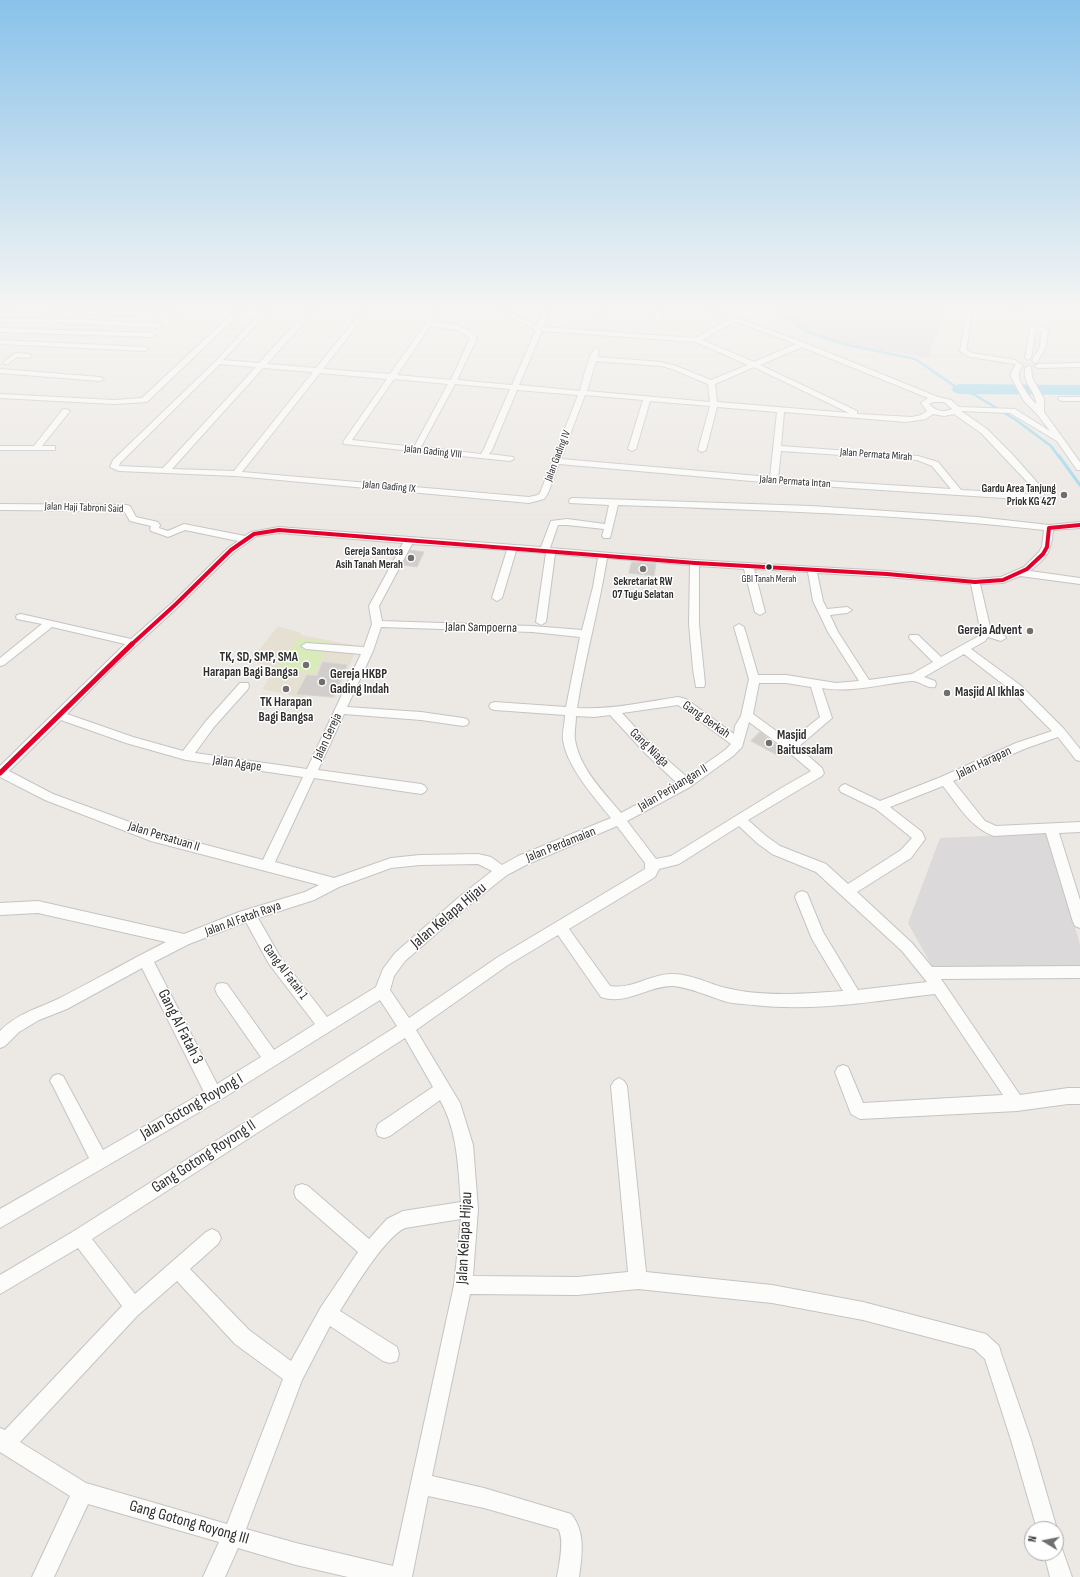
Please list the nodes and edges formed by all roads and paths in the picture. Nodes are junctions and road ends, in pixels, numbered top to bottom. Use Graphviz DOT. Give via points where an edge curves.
graph roads {
  1 [pos="453,382"];
  2 [pos="163,383"];
  3 [pos="197,383"];
  4 [pos="247,383"];
  5 [pos="310,383"];
  6 [pos="390,383"];
  7 [pos="460,383"];
  8 [pos="517,383"];
  9 [pos="586,383"];
  10 [pos="711,383"];
  11 [pos="792,383"];
  12 [pos="899,383"];
  13 [pos="1019,385"];
  14 [pos="1032,385"];
  15 [pos="515,387"];
  16 [pos="583,392"];
  17 [pos="0,396"];
  18 [pos="648,398"];
  19 [pos="936,399"];
  20 [pos="1062,399"];
  21 [pos="1080,399"];
  22 [pos="714,405"];
  23 [pos="781,409"];
  24 [pos="955,410"];
  25 [pos="66,411"];
  26 [pos="932,411"];
  27 [pos="1040,412"];
  28 [pos="861,416"];
  29 [pos="1060,442"];
  30 [pos="0,448"];
  31 [pos="36,448"];
  32 [pos="52,448"];
  33 [pos="778,448"];
  34 [pos="632,449"];
  35 [pos="416,450"];
  36 [pos="702,450"];
  37 [pos="483,456"];
  38 [pos="510,459"];
  39 [pos="556,462"];
  40 [pos="1080,468"];
  41 [pos="166,470"];
  42 [pos="236,474"];
  43 [pos="774,480"];
  44 [pos="959,493"];
  45 [pos="541,496"];
  46 [pos="573,501"];
  47 [pos="614,502"];
  48 [pos="0,507"];
  49 [pos="1080,525"];
  50 [pos="1049,530"];
  51 [pos="244,539"];
  52 [pos="409,542"];
  53 [pos="512,548"];
  54 [pos="548,551"];
  55 [pos="603,556"];
  56 [pos="695,563"];
  57 [pos="748,566"];
  58 [pos="812,570"];
  59 [pos="1021,573"];
  60 [pos="1080,581"];
  61 [pos="975,582"];
  62 [pos="496,598"];
  63 [pos="847,610"];
  64 [pos="760,612"];
  65 [pos="824,612"];
  66 [pos="20,617"];
  67 [pos="541,622"];
  68 [pos="50,623"];
  69 [pos="377,624"];
  70 [pos="739,627"];
  71 [pos="986,633"];
  72 [pos="586,634"];
  73 [pos="914,637"];
  74 [pos="1001,638"];
  75 [pos="133,643"];
  76 [pos="306,646"];
  77 [pos="963,648"];
  78 [pos="368,652"];
  79 [pos="0,663"];
  80 [pos="941,663"];
  81 [pos="915,677"];
  82 [pos="754,679"];
  83 [pos="815,683"];
  84 [pos="700,684"];
  85 [pos="866,684"];
  86 [pos="931,684"];
  87 [pos="244,686"];
  88 [pos="495,706"];
  89 [pos="340,710"];
  90 [pos="571,711"];
  91 [pos="613,711"];
  92 [pos="59,715"];
  93 [pos="747,716"];
  94 [pos="463,722"];
  95 [pos="1060,732"];
  96 [pos="738,742"];
  97 [pos="1075,744"];
  98 [pos="791,747"];
  99 [pos="186,756"];
  100 [pos="1080,757"];
  101 [pos="0,772"];
  102 [pos="311,775"];
  103 [pos="945,780"];
  104 [pos="686,784"];
  105 [pos="846,788"];
  106 [pos="421,789"];
  107 [pos="880,806"];
  108 [pos="619,820"];
  109 [pos="740,820"];
  110 [pos="1080,827"];
  111 [pos="1051,828"];
  112 [pos="267,865"];
  113 [pos="654,865"];
  114 [pos="502,871"];
  115 [pos="334,883"];
  116 [pos="1074,890"];
  117 [pos="848,891"];
  118 [pos="802,897"];
  119 [pos="0,909"];
  120 [pos="250,915"];
  121 [pos="1080,922"];
  122 [pos="560,927"];
  123 [pos="184,940"];
  124 [pos="145,959"];
  125 [pos="1080,972"];
  126 [pos="929,973"];
  127 [pos="938,987"];
  128 [pos="222,989"];
  129 [pos="382,991"];
  130 [pos="854,997"];
  131 [pos="326,1027"];
  132 [pos="407,1028"];
  133 [pos="0,1041"];
  134 [pos="272,1060"];
  135 [pos="843,1072"];
  136 [pos="58,1081"];
  137 [pos="619,1086"];
  138 [pos="443,1089"];
  139 [pos="214,1095"];
  140 [pos="1080,1096"];
  141 [pos="1017,1103"];
  142 [pos="384,1130"];
  143 [pos="99,1160"];
  144 [pos="302,1192"];
  145 [pos="470,1209"];
  146 [pos="0,1219"];
  147 [pos="80,1237"];
  148 [pos="212,1238"];
  149 [pos="370,1251"];
  150 [pos="178,1270"];
  151 [pos="638,1280"];
  152 [pos="0,1285"];
  153 [pos="463,1285"];
  154 [pos="134,1306"];
  155 [pos="326,1313"];
  156 [pos="390,1354"];
  157 [pos="294,1375"];
  158 [pos="2,1441"];
  159 [pos="421,1484"];
  160 [pos="82,1492"];
  161 [pos="1045,1521"];
  162 [pos="232,1536"];
  163 [pos="1056,1561"];
  164 [pos="43,1577"];
  165 [pos="214,1577"];
  166 [pos="393,1577"];
  167 [pos="402,1577"];
  168 [pos="568,1577"];
  169 [pos="1061,1577"];
  1 -- 35 [label="street"];
  2 -- 17 [label="street" via="144,400 114,402"];
  3 -- 41 [label="street, Jalan Gading IX" via="116,462 114,467"];
  4 -- 41 [label="street"];
  5 -- 42 [label="street"];
  6 -- 35 [label="street, Jalan Gading VIII" via="349,445"];
  7 -- 15 [label="street"];
  8 -- 15 [label="street"];
  9 -- 16 [label="street, Jalan Gading IV"];
  10 -- 22 [label="street"];
  11 -- 28 [label="street"];
  12 -- 19 [label="street"];
  13 -- 14 [label="street"];
  13 -- 27 [label="street" via="1027,399"];
  14 -- 27 [label="street" via="1040,399"];
  15 -- 16 [label="street"];
  15 -- 37 [label="street" via="488,450"];
  16 -- 18 [label="street"];
  16 -- 39 [label="street, Jalan Gading IV"];
  18 -- 22 [label="street"];
  18 -- 34 [label="street"];
  19 -- 24 [label="street" via="952,403"];
  19 -- 26 [label="street" via="925,403"];
  20 -- 21 [label="street"];
  22 -- 23 [label="street"];
  22 -- 36 [label="street"];
  23 -- 28 [label="street"];
  23 -- 33 [label="street"];
  24 -- 26 [label="street" via="945,413"];
  24 -- 29 [label="street" via="969,414 1010,411"];
  24 -- 44 [label="street, Jalan Permata Intan" via="984,431 1040,491 1040,495 1034,497"];
  25 -- 31 [label="street"];
  26 -- 28 [label="street" via="928,416 920,418 888,419"];
  27 -- 29 [label="street"];
  29 -- 40 [label="street"];
  30 -- 31 [label="street"];
  31 -- 32 [label="street"];
  33 -- 43 [label="street"];
  33 -- 44 [label="street, Jalan Permata Mirah" via="918,458 935,464"];
  35 -- 37 [label="street, Jalan Gading VIII"];
  37 -- 38 [label="street, Jalan Gading VIII"];
  39 -- 43 [label="street, Jalan Permata Intan"];
  39 -- 45 [label="street, Jalan Gading IV"];
  41 -- 42 [label="street, Jalan Gading IX"];
  42 -- 45 [label="street, Jalan Gading IX" via="529,500"];
  43 -- 44 [label="street, Jalan Permata Intan"];
  46 -- 47 [label="street"];
  47 -- 50 [label="street" via="811,509 970,520"];
  47 -- 54 [label="street" via="608,531 566,522 554,523"];
  48 -- 51 [label="street, Jalan Haji Tabroni Said" via="127,508 133,519 155,524 154,529 168,534 184,527"];
  49 -- 50 [label="street"];
  50 -- 59 [label="street" via="1047,547 1035,562"];
  51 -- 52 [label="street" via="254,534 279,530"];
  51 -- 75 [label="street"];
  52 -- 53 [label="street"];
  52 -- 69 [label="street, Jalan Gereja" via="374,606"];
  53 -- 54 [label="street"];
  53 -- 62 [label="street"];
  54 -- 55 [label="street"];
  54 -- 67 [label="street"];
  55 -- 56 [label="street"];
  55 -- 72 [label="street"];
  56 -- 57 [label="street"];
  56 -- 84 [label="street" via="694,630"];
  57 -- 58 [label="street"];
  57 -- 64 [label="street"];
  58 -- 61 [label="street"];
  58 -- 65 [label="street" via="818,601"];
  59 -- 60 [label="street"];
  59 -- 61 [label="street" via="1003,580"];
  61 -- 71 [label="street"];
  63 -- 65 [label="street"];
  65 -- 85 [label="street" via="833,632"];
  66 -- 68 [label="street"];
  68 -- 75 [label="street"];
  68 -- 79 [label="street"];
  69 -- 72 [label="street, Jalan Sampoerna" via="532,629"];
  69 -- 78 [label="street, Jalan Gereja"];
  70 -- 82 [label="street"];
  71 -- 74 [label="street"];
  71 -- 77 [label="street" via="981,640"];
  72 -- 90 [label="street"];
  73 -- 80 [label="street"];
  75 -- 92 [label="street"];
  76 -- 78 [label="street"];
  77 -- 80 [label="street"];
  77 -- 95 [label="street" via="1016,688"];
  78 -- 89 [label="street, Jalan Gereja"];
  80 -- 81 [label="street"];
  81 -- 85 [label="street"];
  81 -- 86 [label="street"];
  82 -- 83 [label="street" via="786,679"];
  82 -- 93 [label="street, Jalan Perjuangan II"];
  83 -- 85 [label="street" via="836,687"];
  83 -- 98 [label="street" via="826,718"];
  87 -- 99 [label="street"];
  88 -- 90 [label="street"];
  89 -- 94 [label="street"];
  89 -- 102 [label="street, Jalan Gereja"];
  90 -- 91 [label="street"];
  90 -- 108 [label="street" via="569,739 572,750 583,774"];
  91 -- 96 [label="street, Gang Berkah" via="674,701 682,702"];
  91 -- 104 [label="street, Gang Niaga" via="650,751"];
  92 -- 99 [label="street, Jalan Agape"];
  92 -- 101 [label="street"];
  93 -- 96 [label="street, Jalan Perjuangan II" via="741,726"];
  93 -- 98 [label="street"];
  95 -- 97 [label="street"];
  95 -- 103 [label="street, Jalan Harapan" via="1020,746"];
  96 -- 104 [label="street, Jalan Perjuangan II" via="729,754"];
  97 -- 100 [label="street"];
  98 -- 109 [label="street" via="818,773"];
  99 -- 102 [label="street, Jalan Agape"];
  101 -- 112 [label="street, Jalan Persatuan II" via="49,797 155,837"];
  102 -- 106 [label="street, Jalan Agape"];
  102 -- 112 [label="street, Jalan Gereja"];
  103 -- 107 [label="street"];
  103 -- 111 [label="street, Jalan Harapan" via="988,829 1000,832"];
  104 -- 108 [label="street, Jalan Perjuangan II"];
  105 -- 107 [label="street"];
  107 -- 117 [label="street" via="918,836 918,840 906,854"];
  108 -- 113 [label="street"];
  108 -- 114 [label="street, Jalan Perdamaian"];
  109 -- 113 [label="street" via="674,860"];
  109 -- 117 [label="street" via="765,843 776,850 817,865"];
  110 -- 111 [label="street, Jalan Harapan"];
  111 -- 116 [label="street"];
  112 -- 115 [label="street, Jalan Persatuan II"];
  113 -- 122 [label="street, Gang Gotong Royong II" via="650,873"];
  114 -- 115 [label="street, Jalan Al Fatah Raya" via="478,859 420,860 391,863"];
  114 -- 129 [label="street, Jalan Kelapa Hijau" via="400,957 388,973"];
  115 -- 120 [label="street, Jalan Al Fatah Raya" via="309,896"];
  116 -- 121 [label="street"];
  117 -- 126 [label="street" via="907,947"];
  118 -- 130 [label="street" via="817,935"];
  119 -- 123 [label="street" via="38,907"];
  120 -- 123 [label="street, Jalan Al Fatah Raya"];
  120 -- 131 [label="street, Gang Al Fatah 1" via="257,933 272,956"];
  122 -- 130 [label="street" via="606,992 612,994 668,980 756,999 807,1001"];
  122 -- 132 [label="street, Gang Gotong Royong II" via="503,961"];
  123 -- 124 [label="street, Jalan Al Fatah Raya"];
  124 -- 133 [label="street, Jalan Al Fatah Raya" via="62,1004 34,1015 14,1027"];
  124 -- 139 [label="street, Gang Al Fatah 3"];
  125 -- 126 [label="street"];
  126 -- 127 [label="street"];
  127 -- 130 [label="street"];
  127 -- 141 [label="street"];
  128 -- 134 [label="street"];
  129 -- 131 [label="street, Jalan Gotong Royong I"];
  129 -- 132 [label="street, Jalan Kelapa Hijau"];
  131 -- 134 [label="street, Jalan Gotong Royong I"];
  132 -- 138 [label="street, Jalan Kelapa Hijau"];
  132 -- 147 [label="street, Gang Gotong Royong II"];
  134 -- 139 [label="street, Jalan Gotong Royong I"];
  135 -- 141 [label="street" via="860,1111"];
  136 -- 143 [label="street"];
  137 -- 151 [label="street"];
  138 -- 142 [label="street"];
  138 -- 145 [label="street, Jalan Kelapa Hijau" via="454,1109 465,1145"];
  139 -- 143 [label="street, Jalan Gotong Royong I"];
  140 -- 141 [label="street"];
  143 -- 146 [label="street, Jalan Gotong Royong I"];
  144 -- 149 [label="street"];
  145 -- 149 [label="street" via="403,1220 393,1225"];
  145 -- 153 [label="street, Jalan Kelapa Hijau"];
  147 -- 152 [label="street, Gang Gotong Royong II"];
  147 -- 154 [label="street"];
  148 -- 150 [label="street"];
  149 -- 155 [label="street"];
  150 -- 154 [label="street"];
  150 -- 157 [label="street" via="242,1337"];
  151 -- 153 [label="street" via="577,1286"];
  151 -- 161 [label="street" via="772,1294 863,1311 979,1341 992,1353"];
  153 -- 159 [label="street, Jalan Kelapa Hijau"];
  154 -- 158 [label="street"];
  155 -- 156 [label="street"];
  155 -- 157 [label="street"];
  157 -- 162 [label="street"];
  158 -- 160 [label="street, Gang Gotong Royong III"];
  159 -- 167 [label="street, Jalan Kelapa Hijau"];
  159 -- 168 [label="street" via="484,1498 564,1521 568,1524 571,1536"];
  160 -- 162 [label="street, Gang Gotong Royong III"];
  160 -- 164 [label="street"];
  162 -- 165 [label="street"];
  162 -- 166 [label="street, Gang Gotong Royong III"];
  163 -- 169 [label="street"];
}
